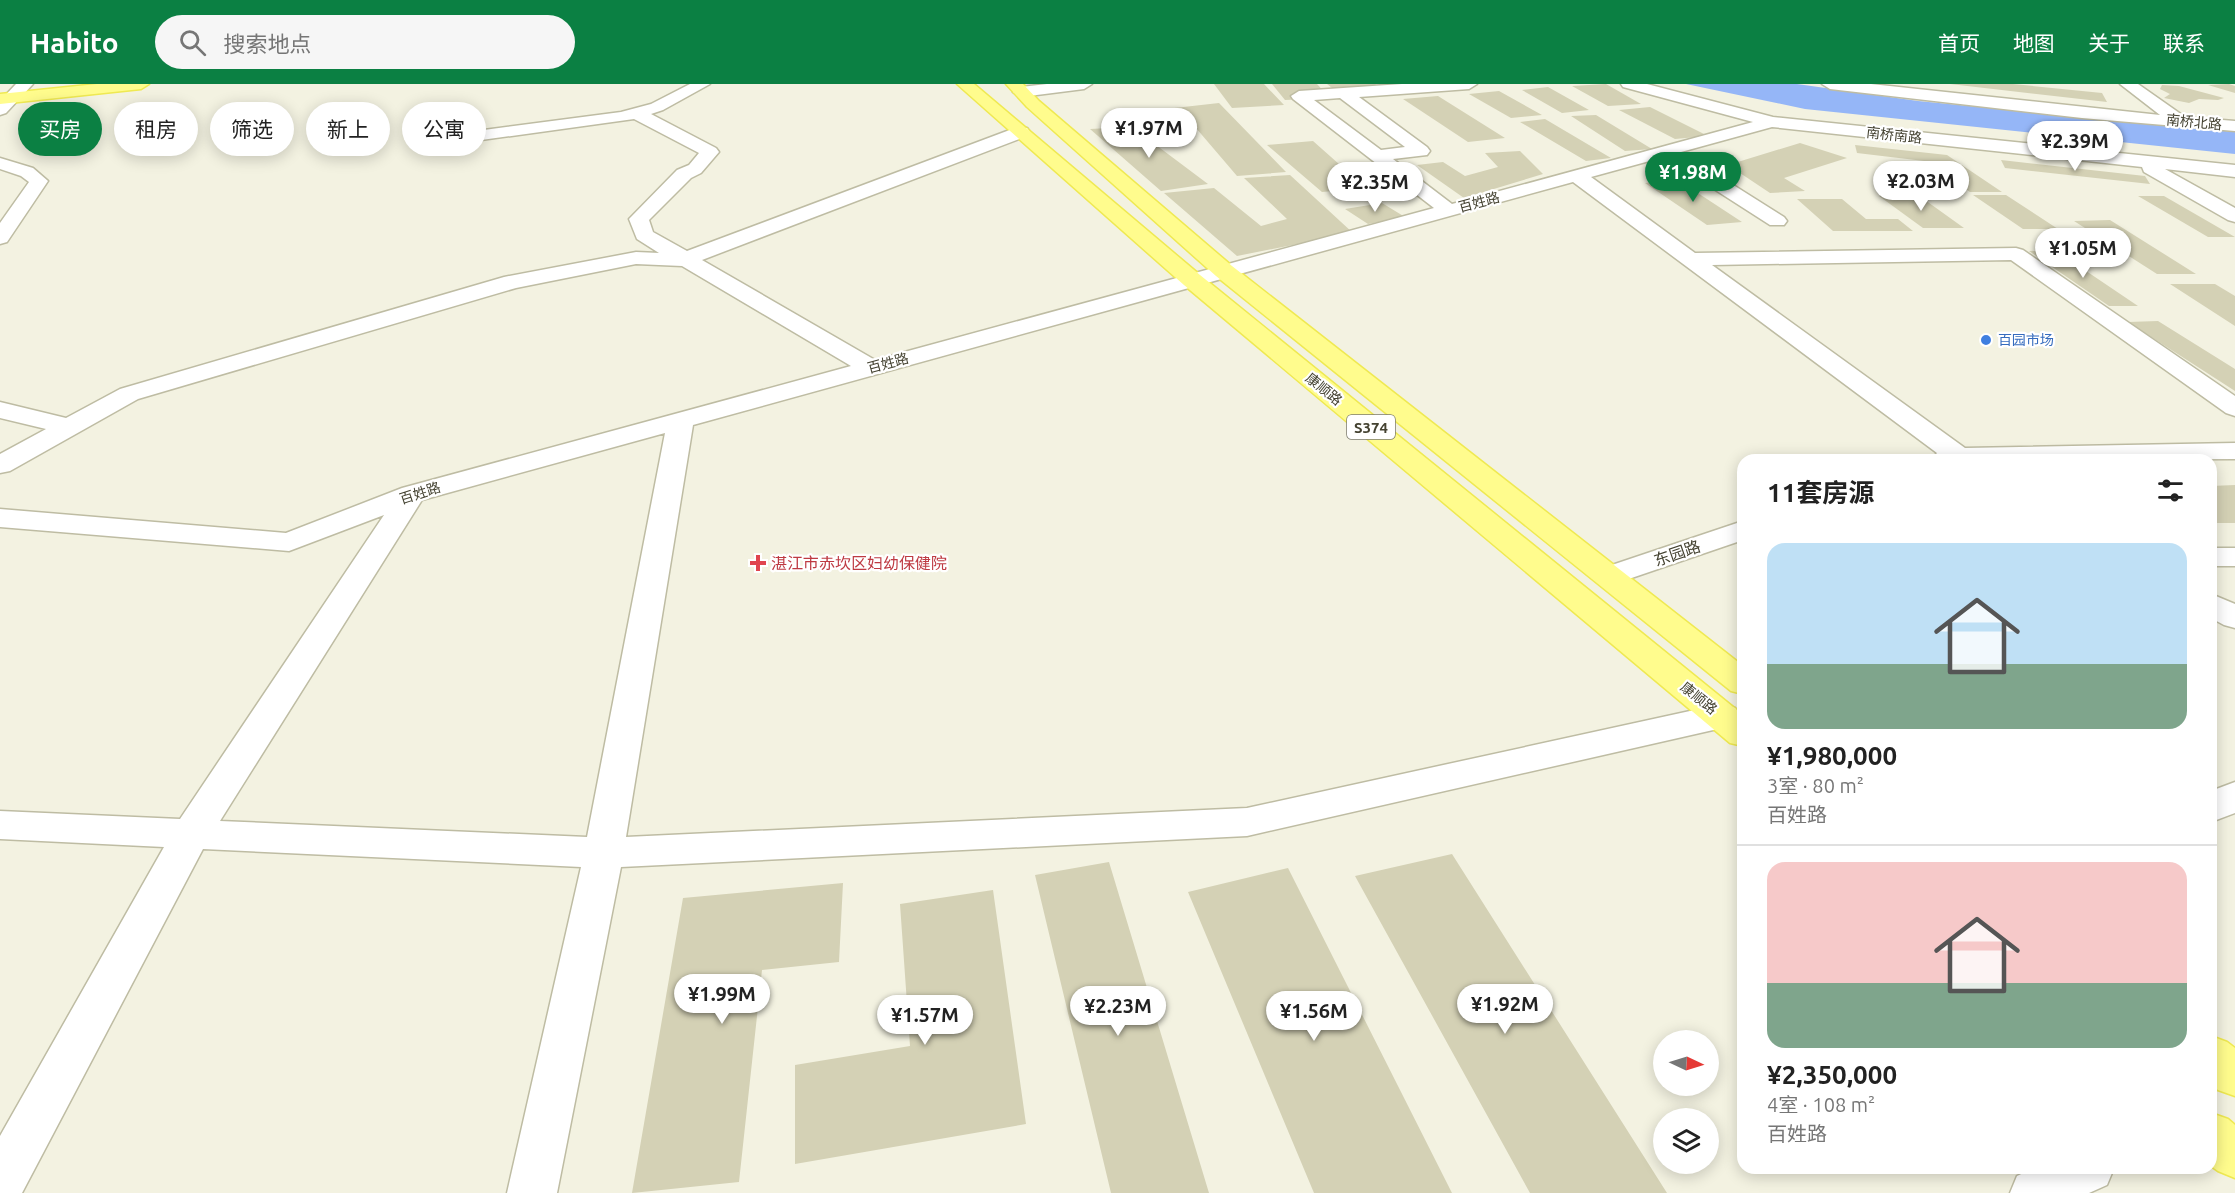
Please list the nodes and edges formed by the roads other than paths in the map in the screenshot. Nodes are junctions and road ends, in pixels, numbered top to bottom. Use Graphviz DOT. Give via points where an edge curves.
graph roads {
  1 [pos="49,84"];
  2 [pos="141,84"];
  3 [pos="702,84"];
  4 [pos="965,84"];
  5 [pos="1084,84"];
  6 [pos="1468,84"];
  7 [pos="1629,84"];
  8 [pos="1830,84"];
  9 [pos="2128,84"];
  10 [pos="1018,88"];
  11 [pos="12,91"];
  12 [pos="1344,93"];
  13 [pos="0,110"];
  14 [pos="636,113"];
  15 [pos="2235,114"];
  16 [pos="2179,121"];
  17 [pos="1772,122"];
  18 [pos="2235,126"];
  19 [pos="1021,132"];
  20 [pos="486,135"];
  21 [pos="1666,151"];
  22 [pos="1377,156"];
  23 [pos="2138,161"];
  24 [pos="0,163"];
  25 [pos="2235,171"];
  26 [pos="1577,176"];
  27 [pos="1448,210"];
  28 [pos="2235,216"];
  29 [pos="1777,221"];
  30 [pos="0,238"];
  31 [pos="1690,259"];
  32 [pos="683,260"];
  33 [pos="1224,271"];
  34 [pos="1192,280"];
  35 [pos="872,368"];
  36 [pos="2235,408"];
  37 [pos="0,410"];
  38 [pos="681,420"];
  39 [pos="70,427"];
  40 [pos="2235,451"];
  41 [pos="1948,454"];
  42 [pos="2130,454"];
  43 [pos="0,465"];
  44 [pos="412,494"];
  45 [pos="0,518"];
  46 [pos="1737,532"];
  47 [pos="2217,557"];
  48 [pos="2235,557"];
  49 [pos="1611,576"];
  50 [pos="2217,608"];
  51 [pos="2235,618"];
  52 [pos="1737,677"];
  53 [pos="1732,725"];
  54 [pos="2235,796"];
  55 [pos="2217,805"];
  56 [pos="0,825"];
  57 [pos="191,834"];
  58 [pos="604,853"];
  59 [pos="2217,1061"];
  60 [pos="2235,1075"];
  61 [pos="2217,1140"];
  62 [pos="2235,1155"];
  63 [pos="2076,1174"];
  64 [pos="0,1184"];
  65 [pos="532,1193"];
  66 [pos="2035,1193"];
  1 -- 11 [label="main road"];
  2 -- 11 [label="main road"];
  3 -- 14 [label="street"];
  4 -- 19 [label="main road, 康顺路 / S374"];
  5 -- 10 [label="street"];
  6 -- 12 [label="street"];
  7 -- 17 [label="street, 南桥南路"];
  8 -- 16 [label="street, 南桥北路"];
  9 -- 16 [label="street"];
  10 -- 33 [label="main road, 康顺路 / S374"];
  11 -- 13 [label="street"];
  12 -- 22 [label="street" via="1421,151"];
  12 -- 22 [label="street" via="1299,96"];
  14 -- 20 [label="street"];
  14 -- 32 [label="street" via="710,152 639,219 644,236"];
  15 -- 16 [label="street"];
  16 -- 18 [label="street, 南桥北路"];
  17 -- 21 [label="street, 百姓路"];
  17 -- 23 [label="street, 南桥南路"];
  19 -- 32 [label="street"];
  19 -- 34 [label="main road, 康顺路 / S374"];
  21 -- 26 [label="street, 百姓路"];
  21 -- 29 [label="street"];
  22 -- 27 [label="street"];
  23 -- 25 [label="street, 南桥南路"];
  23 -- 28 [label="street"];
  24 -- 30 [label="street" via="27,172 39,181"];
  26 -- 27 [label="street, 百姓路"];
  26 -- 31 [label="street"];
  27 -- 33 [label="street, 百姓路"];
  31 -- 36 [label="street" via="2016,254"];
  31 -- 41 [label="street"];
  32 -- 35 [label="street"];
  32 -- 39 [label="street" via="636,258 512,282 129,394"];
  33 -- 34 [label="street, 百姓路"];
  33 -- 49 [label="main road, 康顺路 / S374"];
  34 -- 35 [label="street, 百姓路"];
  34 -- 53 [label="main road, 康顺路 / S374"];
  35 -- 38 [label="street, 百姓路"];
  37 -- 39 [label="street"];
  38 -- 44 [label="street, 百姓路"];
  38 -- 58 [label="street"];
  39 -- 43 [label="street"];
  40 -- 42 [label="street"];
  44 -- 45 [label="street, 百姓路" via="289,542"];
  44 -- 57 [label="street"];
  46 -- 49 [label="street, 东园路"];
  47 -- 48 [label="street"];
  49 -- 52 [label="main road, 康顺路 / S374"];
  50 -- 51 [label="street"];
  53 -- 58 [label="street" via="1247,822"];
  54 -- 55 [label="street"];
  56 -- 57 [label="street"];
  57 -- 58 [label="street"];
  57 -- 64 [label="street"];
  58 -- 65 [label="street"];
  59 -- 60 [label="main road"];
  61 -- 62 [label="main road"];
  63 -- 66 [label="street"];
}
